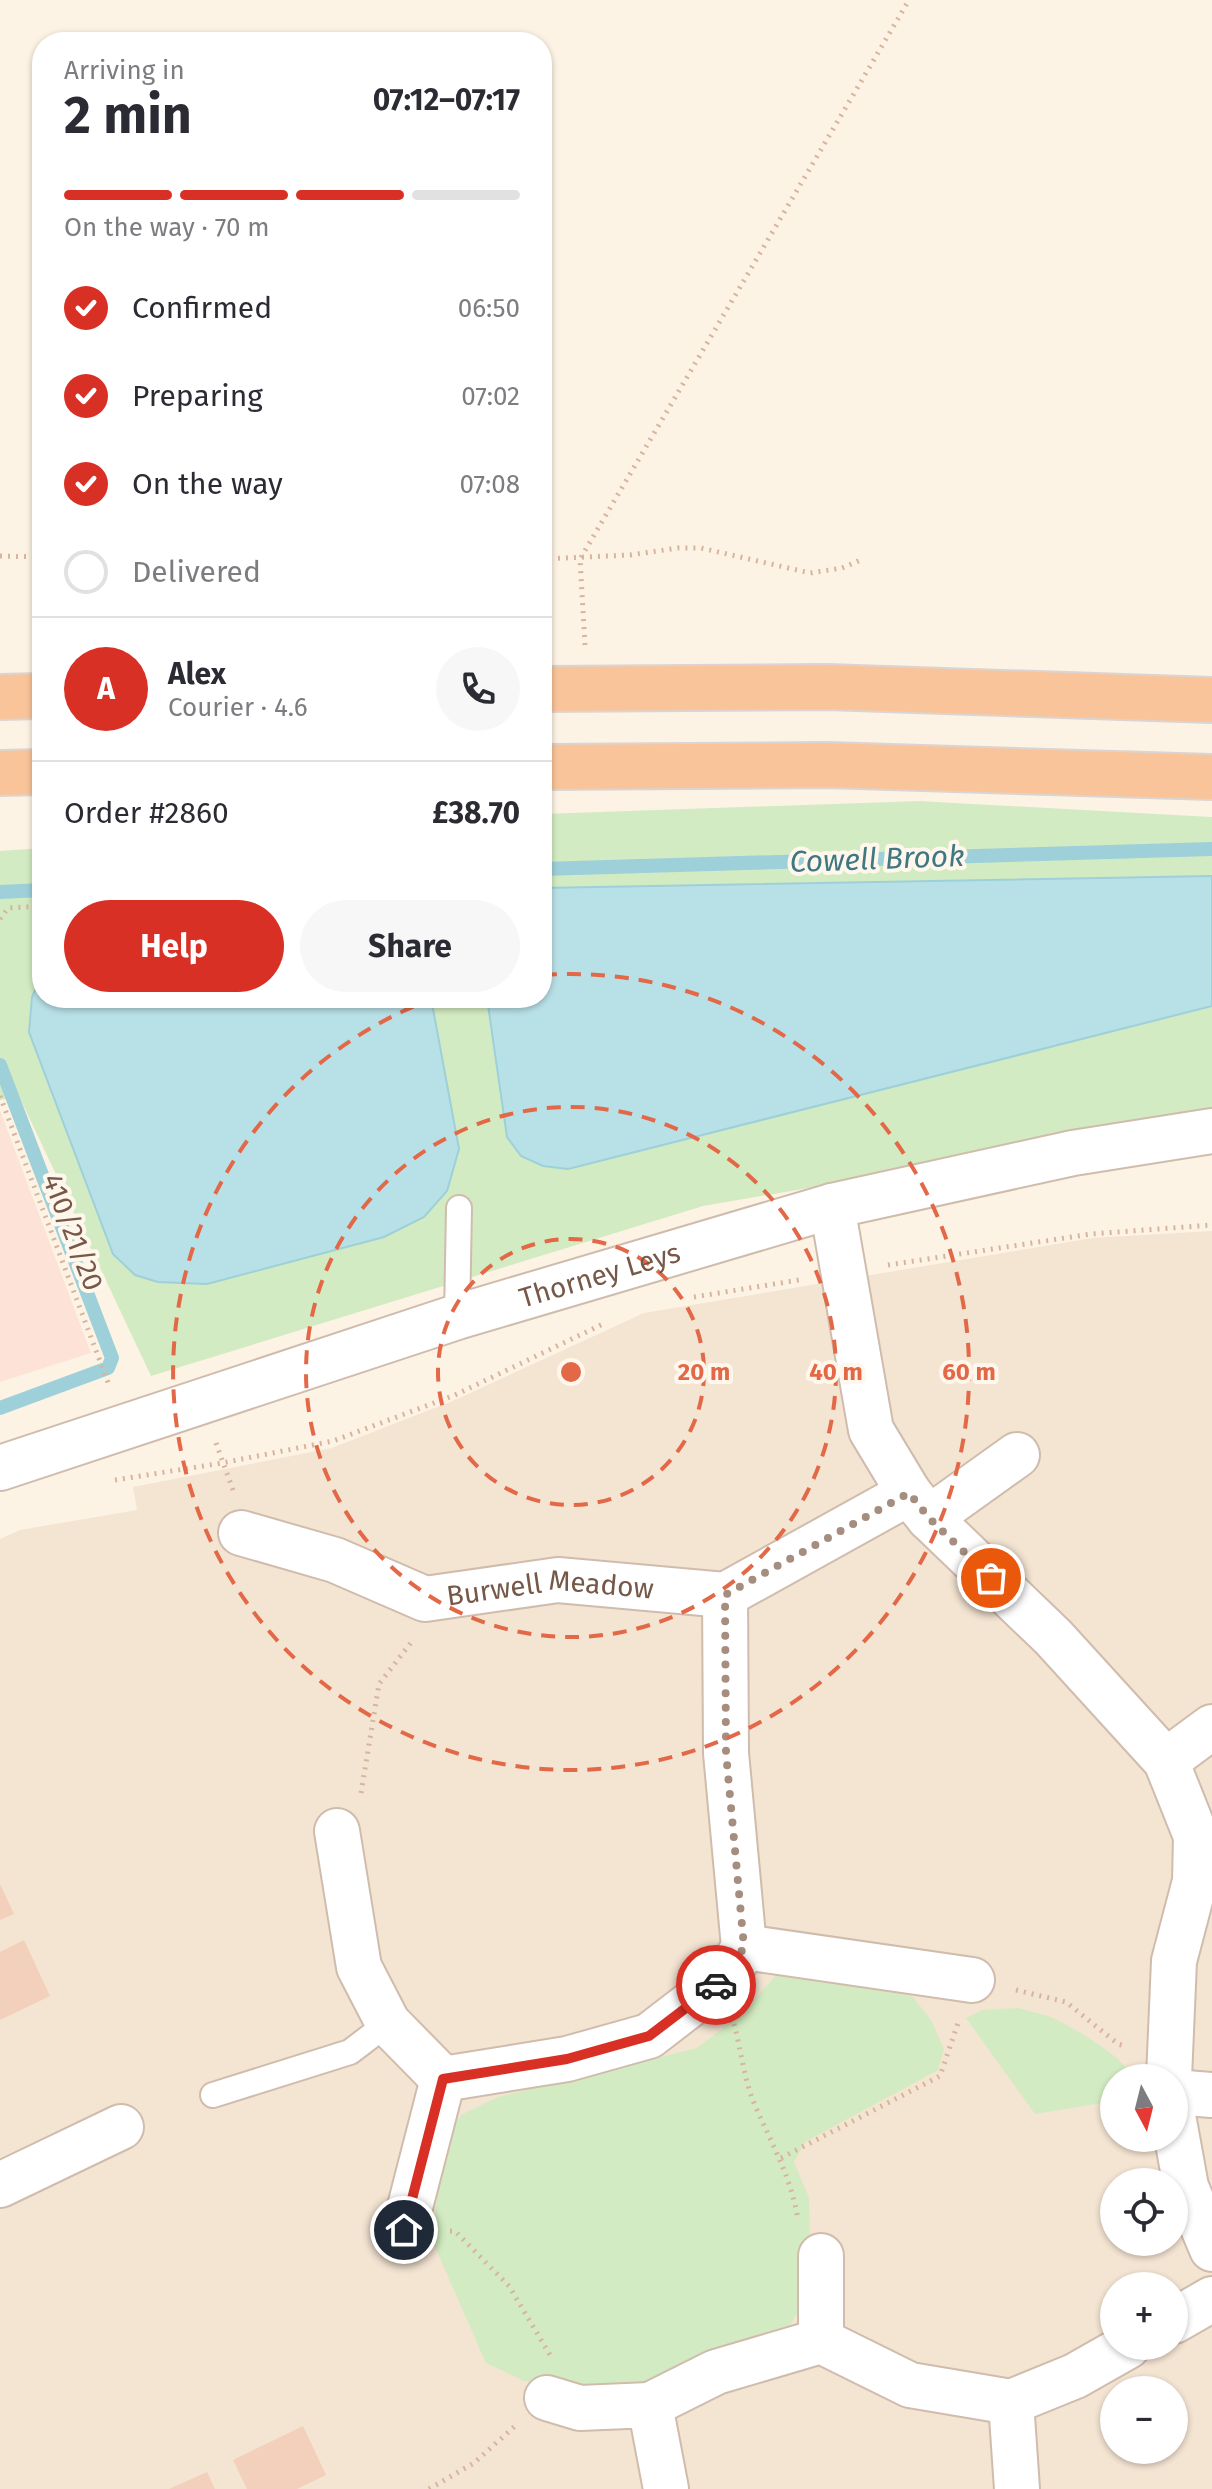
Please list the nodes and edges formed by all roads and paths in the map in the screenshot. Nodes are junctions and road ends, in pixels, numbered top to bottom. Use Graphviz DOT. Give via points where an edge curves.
graph roads {
  1 [pos="909,0"];
  2 [pos="0,556"];
  3 [pos="32,557"];
  4 [pos="552,559"];
  5 [pos="580,559"];
  6 [pos="863,559"];
  7 [pos="585,646"];
  8 [pos="552,689"];
  9 [pos="32,696"];
  10 [pos="0,697"];
  11 [pos="1212,700"];
  12 [pos="552,767"];
  13 [pos="32,772"];
  14 [pos="0,773"];
  15 [pos="1212,777"];
  16 [pos="32,907"];
  17 [pos="0,919"];
  18 [pos="0,1096"];
  19 [pos="1212,1131"];
  20 [pos="832,1206"];
  21 [pos="459,1208"];
  22 [pos="1212,1225"];
  23 [pos="844,1272"];
  24 [pos="688,1298"];
  25 [pos="457,1317"];
  26 [pos="613,1319"];
  27 [pos="108,1383"];
  28 [pos="205,1402"];
  29 [pos="1017,1455"];
  30 [pos="222,1463"];
  31 [pos="0,1468"];
  32 [pos="101,1481"];
  33 [pos="919,1505"];
  34 [pos="241,1533"];
  35 [pos="725,1595"];
  36 [pos="425,1599"];
  37 [pos="1212,1727"];
  38 [pos="1166,1761"];
  39 [pos="337,1831"];
  40 [pos="735,1962"];
  41 [pos="972,1980"];
  42 [pos="388,2023"];
  43 [pos="1150,2064"];
  44 [pos="1171,2064"];
  45 [pos="443,2079"];
  46 [pos="1188,2084"];
  47 [pos="213,2095"];
  48 [pos="1212,2095"];
  49 [pos="121,2127"];
  50 [pos="1180,2152"];
  51 [pos="781,2158"];
  52 [pos="0,2185"];
  53 [pos="404,2230"];
  54 [pos="809,2245"];
  55 [pos="1212,2249"];
  56 [pos="1212,2299"];
  57 [pos="1188,2313"];
  58 [pos="821,2341"];
  59 [pos="1103,2360"];
  60 [pos="1011,2402"];
  61 [pos="564,2403"];
  62 [pos="650,2405"];
  63 [pos="429,2489"];
  64 [pos="666,2489"];
  65 [pos="1017,2489"];
  1 -- 5 [label="path"];
  2 -- 3 [label="path"];
  4 -- 5 [label="path"];
  5 -- 6 [label="path" via="701,548 810,573"];
  5 -- 7 [label="path"];
  8 -- 11 [label="highway" via="827,687"];
  9 -- 10 [label="highway"];
  12 -- 15 [label="highway" via="827,765"];
  13 -- 14 [label="highway"];
  16 -- 17 [label="path" via="8,908"];
  18 -- 27 [label="path, 410/21/20"];
  19 -- 20 [label="street, Thorney Leys" via="1073,1153"];
  20 -- 23 [label="street"];
  20 -- 25 [label="street, Thorney Leys"];
  21 -- 25 [label="lane"];
  22 -- 23 [label="path" via="1091,1234"];
  23 -- 24 [label="path"];
  23 -- 33 [label="street" via="871,1430"];
  25 -- 28 [label="street, Thorney Leys"];
  26 -- 30 [label="path" via="455,1395 347,1436"];
  28 -- 30 [label="path"];
  28 -- 31 [label="street, Thorney Leys"];
  29 -- 33 [label="street"];
  30 -- 32 [label="path"];
  30 -- 34 [label="path" via="242,1510"];
  33 -- 35 [label="street"];
  33 -- 38 [label="street" via="1053,1637"];
  34 -- 36 [label="street, Burwell Meadow" via="335,1560"];
  35 -- 36 [label="street, Burwell Meadow" via="558,1580"];
  35 -- 40 [label="street"];
  36 -- 39 [label="path" via="414,1639 379,1684 357,1816"];
  37 -- 38 [label="street"];
  38 -- 44 [label="street" via="1196,1836 1195,1881 1174,1961"];
  39 -- 42 [label="street" via="359,1967"];
  40 -- 41 [label="street"];
  40 -- 45 [label="street" via="649,2036 567,2059"];
  40 -- 51 [label="path" via="731,2009 753,2100"];
  41 -- 43 [label="path" via="1066,2002"];
  41 -- 51 [label="path" via="940,2076"];
  42 -- 45 [label="street"];
  42 -- 47 [label="lane" via="350,2052"];
  45 -- 53 [label="street"];
  46 -- 48 [label="street"];
  49 -- 52 [label="street"];
  50 -- 55 [label="street" via="1186,2187"];
  51 -- 54 [label="path"];
  53 -- 61 [label="path" via="455,2231 509,2286"];
  54 -- 58 [label="street"];
  56 -- 57 [label="street"];
  58 -- 60 [label="street" via="910,2385"];
  58 -- 62 [label="street" via="716,2372"];
  59 -- 60 [label="street"];
  60 -- 65 [label="street"];
  61 -- 62 [label="street"];
  61 -- 63 [label="path"];
  62 -- 64 [label="street"];
}
